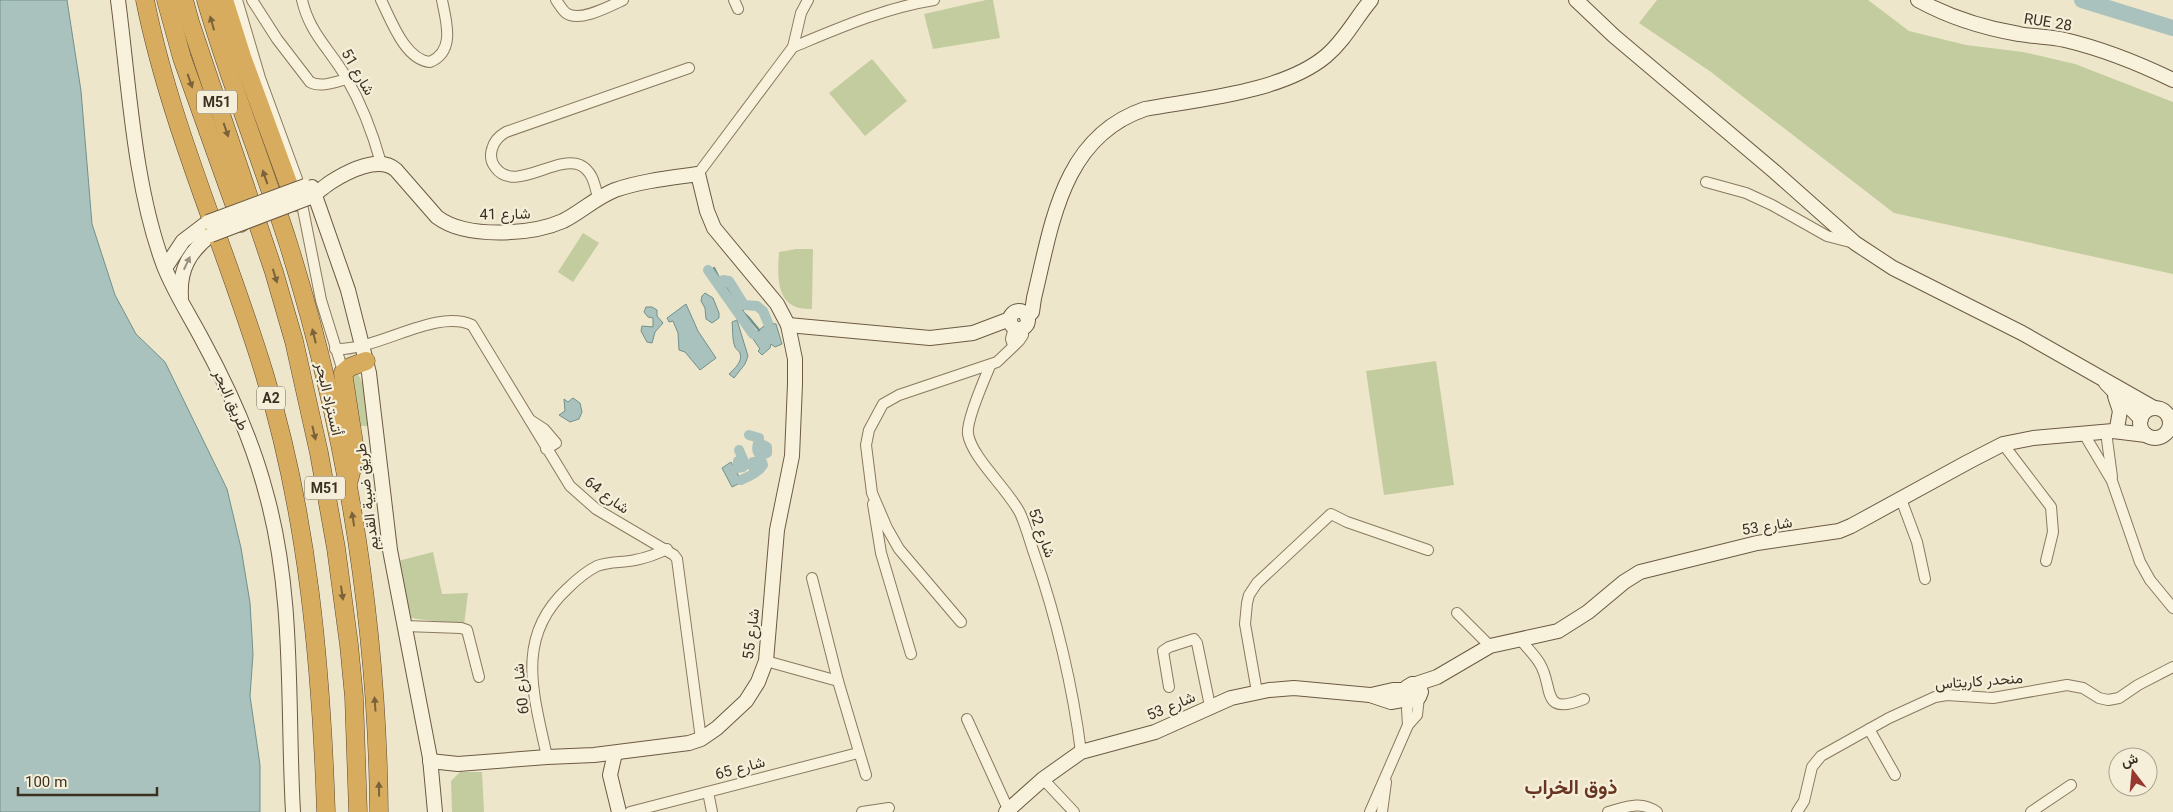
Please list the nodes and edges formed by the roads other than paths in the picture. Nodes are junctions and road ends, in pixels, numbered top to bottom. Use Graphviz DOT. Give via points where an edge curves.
graph roads {
  1 [pos="118,0"];
  2 [pos="145,0"];
  3 [pos="166,0"];
  4 [pos="184,0"];
  5 [pos="206,0"];
  6 [pos="224,0"];
  7 [pos="237,0"];
  8 [pos="252,0"];
  9 [pos="302,0"];
  10 [pos="381,0"];
  11 [pos="442,0"];
  12 [pos="556,0"];
  13 [pos="623,0"];
  14 [pos="808,0"];
  15 [pos="934,0"];
  16 [pos="1371,0"];
  17 [pos="1576,0"];
  18 [pos="1918,0"];
  19 [pos="792,47"];
  20 [pos="689,68"];
  21 [pos="347,79"];
  22 [pos="2173,80"];
  23 [pos="381,163"];
  24 [pos="698,174"];
  25 [pos="1706,182"];
  26 [pos="304,193"];
  27 [pos="598,198"];
  28 [pos="239,217"];
  29 [pos="210,228"];
  30 [pos="153,235"];
  31 [pos="183,241"];
  32 [pos="1855,243"];
  33 [pos="164,268"];
  34 [pos="181,300"];
  35 [pos="1018,321"];
  36 [pos="788,325"];
  37 [pos="335,349"];
  38 [pos="365,354"];
  39 [pos="990,366"];
  40 [pos="343,371"];
  41 [pos="2104,380"];
  42 [pos="2114,393"];
  43 [pos="2154,408"];
  44 [pos="2140,420"];
  45 [pos="2171,420"];
  46 [pos="2112,430"];
  47 [pos="2084,434"];
  48 [pos="2146,435"];
  49 [pos="2167,437"];
  50 [pos="2003,444"];
  51 [pos="2112,481"];
  52 [pos="348,486"];
  53 [pos="872,493"];
  54 [pos="1901,499"];
  55 [pos="667,549"];
  56 [pos="1428,550"];
  57 [pos="2046,561"];
  58 [pos="812,578"];
  59 [pos="1925,580"];
  60 [pos="2173,608"];
  61 [pos="1457,614"];
  62 [pos="961,622"];
  63 [pos="405,626"];
  64 [pos="1520,639"];
  65 [pos="1490,646"];
  66 [pos="911,654"];
  67 [pos="766,661"];
  68 [pos="2173,667"];
  69 [pos="479,677"];
  70 [pos="838,681"];
  71 [pos="1169,686"];
  72 [pos="1257,692"];
  73 [pos="1370,695"];
  74 [pos="1412,696"];
  75 [pos="1584,699"];
  76 [pos="1210,706"];
  77 [pos="967,719"];
  78 [pos="1408,725"];
  79 [pos="1869,729"];
  80 [pos="701,739"];
  81 [pos="1087,749"];
  82 [pos="858,752"];
  83 [pos="615,753"];
  84 [pos="594,755"];
  85 [pos="547,756"];
  86 [pos="430,761"];
  87 [pos="458,764"];
  88 [pos="610,775"];
  89 [pos="866,775"];
  90 [pos="1895,775"];
  91 [pos="1386,776"];
  92 [pos="433,778"];
  93 [pos="1043,779"];
  94 [pos="2071,785"];
  95 [pos="708,792"];
  96 [pos="889,808"];
  97 [pos="1007,810"];
  98 [pos="293,812"];
  99 [pos="326,812"];
  100 [pos="358,812"];
  101 [pos="379,812"];
  102 [pos="435,812"];
  103 [pos="619,812"];
  104 [pos="630,812"];
  105 [pos="712,812"];
  106 [pos="862,812"];
  107 [pos="1074,812"];
  108 [pos="1370,812"];
  109 [pos="1382,812"];
  110 [pos="1608,812"];
  111 [pos="1657,812"];
  112 [pos="1797,812"];
  113 [pos="2031,812"];
  1 -- 30 [label="street, طريق البحر" via="136,146"];
  2 -- 99 [label="highway, A2" via="169,96 266,378 299,517 316,637"];
  3 -- 28 [label="highway, one-way" via="188,76"];
  4 -- 100 [label="highway, أتستراد البحر / M51, one-way" via="274,272 294,341 319,453 349,645"];
  52 -- 5 [label="highway, أتستراد البحر / M51, one-way" via="316,344 291,255"];
  6 -- 26 [label="highway" via="245,66"];
  7 -- 37 [label="street" via="260,78 297,179 312,260"];
  8 -- 21 [label="street" via="310,82 323,85"];
  9 -- 21 [label="street, شارع 51" via="314,34"];
  10 -- 11 [label="street" via="409,51 418,59 430,62 442,53 449,38"];
  12 -- 13 [label="street" via="567,14 578,16"];
  14 -- 19 [label="street"];
  15 -- 19 [label="street" via="862,18"];
  16 -- 35 [label="street" via="1338,45 1304,72 1266,87 1145,109 1129,115 1104,133 1085,151 1061,192 1032,312"];
  17 -- 32 [label="street"];
  18 -- 22 [label="street, RUE 28" via="1954,17 1988,27 2092,47 2141,64"];
  19 -- 24 [label="street"];
  20 -- 27 [label="street" via="506,132 493,144 492,161 503,174 520,176 562,165 580,165 592,178"];
  21 -- 23 [label="street, شارع 51"];
  23 -- 26 [label="street" via="360,168"];
  23 -- 27 [label="street, شارع 41" via="392,166 401,174 438,218 466,230 513,232 540,229 572,216"];
  24 -- 27 [label="street, شارع 41" via="627,186"];
  24 -- 36 [label="street, شارع 55" via="714,228 777,304"];
  25 -- 32 [label="street" via="1746,193 1827,236"];
  26 -- 28 [label="street, bridge"];
  26 -- 38 [label="street, طريق ضبية القديم" via="348,290"];
  28 -- 29 [label="street, bridge"];
  29 -- 31 [label="street"];
  34 -- 29 [label="street, one-way" via="182,277 190,256"];
  30 -- 31 [label="street" via="171,244"];
  30 -- 33 [label="street, طريق البحر"];
  31 -- 33 [label="street"];
  32 -- 41 [label="street" via="1893,268 2022,333"];
  33 -- 34 [label="street, طريق البحر"];
  34 -- 98 [label="street, طريق البحر" via="231,395 258,462 267,495 283,582"];
  35 -- 36 [label="street" via="996,330 987,328 959,336 930,338"];
  35 -- 39 [label="street" via="1012,339 1014,345 1003,358"];
  36 -- 67 [label="street, شارع 55" via="795,359 793,439 777,530"];
  37 -- 38 [label="street, شارع 64"];
  37 -- 40 [label="street"];
  38 -- 40 [label="highway"];
  38 -- 55 [label="street, شارع 64" via="431,324 446,321 472,325 561,474 580,496 616,522"];
  38 -- 63 [label="street, طريق ضبية القديم" via="383,506"];
  39 -- 53 [label="street" via="899,395 883,404 868,430 866,445"];
  39 -- 81 [label="street, شارع 52" via="968,426 970,441 1021,514 1052,609 1078,725"];
  40 -- 52 [label="highway" via="355,450"];
  41 -- 42 [label="street"];
  41 -- 43 [label="street"];
  42 -- 44 [label="street"];
  42 -- 46 [label="street" via="2120,411"];
  43 -- 44 [label="street" via="2143,414"];
  43 -- 45 [label="street" via="2167,413"];
  44 -- 46 [label="street"];
  44 -- 48 [label="street"];
  45 -- 49 [label="street"];
  46 -- 47 [label="street, شارع 53"];
  46 -- 48 [label="street"];
  46 -- 51 [label="street"];
  47 -- 50 [label="street, شارع 53"];
  47 -- 51 [label="street"];
  48 -- 49 [label="street"];
  50 -- 54 [label="street, شارع 53"];
  50 -- 57 [label="street" via="2051,507 2053,532"];
  51 -- 60 [label="street" via="2140,562"];
  101 -- 52 [label="highway, أتستراد البحر / M51, one-way" via="370,642"];
  53 -- 62 [label="street" via="894,543"];
  53 -- 66 [label="street" via="882,554"];
  54 -- 59 [label="street" via="1917,542"];
  54 -- 64 [label="street, شارع 53" via="1839,531 1757,543 1650,568 1624,582 1564,628"];
  55 -- 80 [label="street" via="677,560"];
  55 -- 85 [label="street, شارع 60" via="634,561 607,563 584,573 555,600 542,622 531,666"];
  56 -- 72 [label="street" via="1331,514 1263,576 1249,595 1245,624"];
  58 -- 70 [label="street"];
  61 -- 65 [label="street"];
  63 -- 69 [label="street" via="467,630"];
  63 -- 86 [label="street, طريق ضبية القديم"];
  64 -- 65 [label="street, شارع 53"];
  64 -- 75 [label="street" via="1540,664 1554,702 1565,705"];
  65 -- 74 [label="street, شارع 53" via="1436,677"];
  67 -- 70 [label="street"];
  67 -- 80 [label="street, شارع 55" via="746,701"];
  68 -- 79 [label="street, منحدر كاريتاس" via="2119,698 2099,698 2083,688 2067,685 1993,698 1940,696 1899,712"];
  70 -- 82 [label="street"];
  71 -- 76 [label="street" via="1163,651 1194,639"];
  72 -- 73 [label="street, شارع 53" via="1294,688"];
  72 -- 76 [label="street, شارع 53"];
  73 -- 74 [label="street, شارع 53" via="1393,690"];
  73 -- 74 [label="street, شارع 53" via="1391,702 1401,702"];
  74 -- 78 [label="street"];
  74 -- 78 [label="street" via="1417,716"];
  76 -- 81 [label="street, شارع 53" via="1155,732"];
  77 -- 97 [label="street"];
  78 -- 91 [label="street"];
  79 -- 90 [label="street"];
  79 -- 112 [label="street, منحدر كاريتاس" via="1816,761 1804,801"];
  80 -- 83 [label="street, شارع 55"];
  81 -- 93 [label="street, شارع 53"];
  82 -- 89 [label="street"];
  82 -- 95 [label="street, شارع 65"];
  83 -- 84 [label="street, شارع 55"];
  83 -- 88 [label="street"];
  84 -- 85 [label="street, شارع 55"];
  84 -- 88 [label="street"];
  85 -- 87 [label="street, شارع 55"];
  86 -- 87 [label="street, شارع 55"];
  86 -- 92 [label="street, طريق ضبية القديم"];
  87 -- 92 [label="street, شارع 55"];
  88 -- 103 [label="street"];
  91 -- 108 [label="street"];
  91 -- 109 [label="street"];
  92 -- 102 [label="street, طريق ضبية القديم"];
  93 -- 97 [label="street, شارع 53"];
  93 -- 107 [label="street"];
  94 -- 113 [label="street"];
  95 -- 104 [label="street, شارع 65"];
  95 -- 105 [label="street"];
  96 -- 106 [label="street"];
  110 -- 111 [label="street" via="1635,804"];
}
